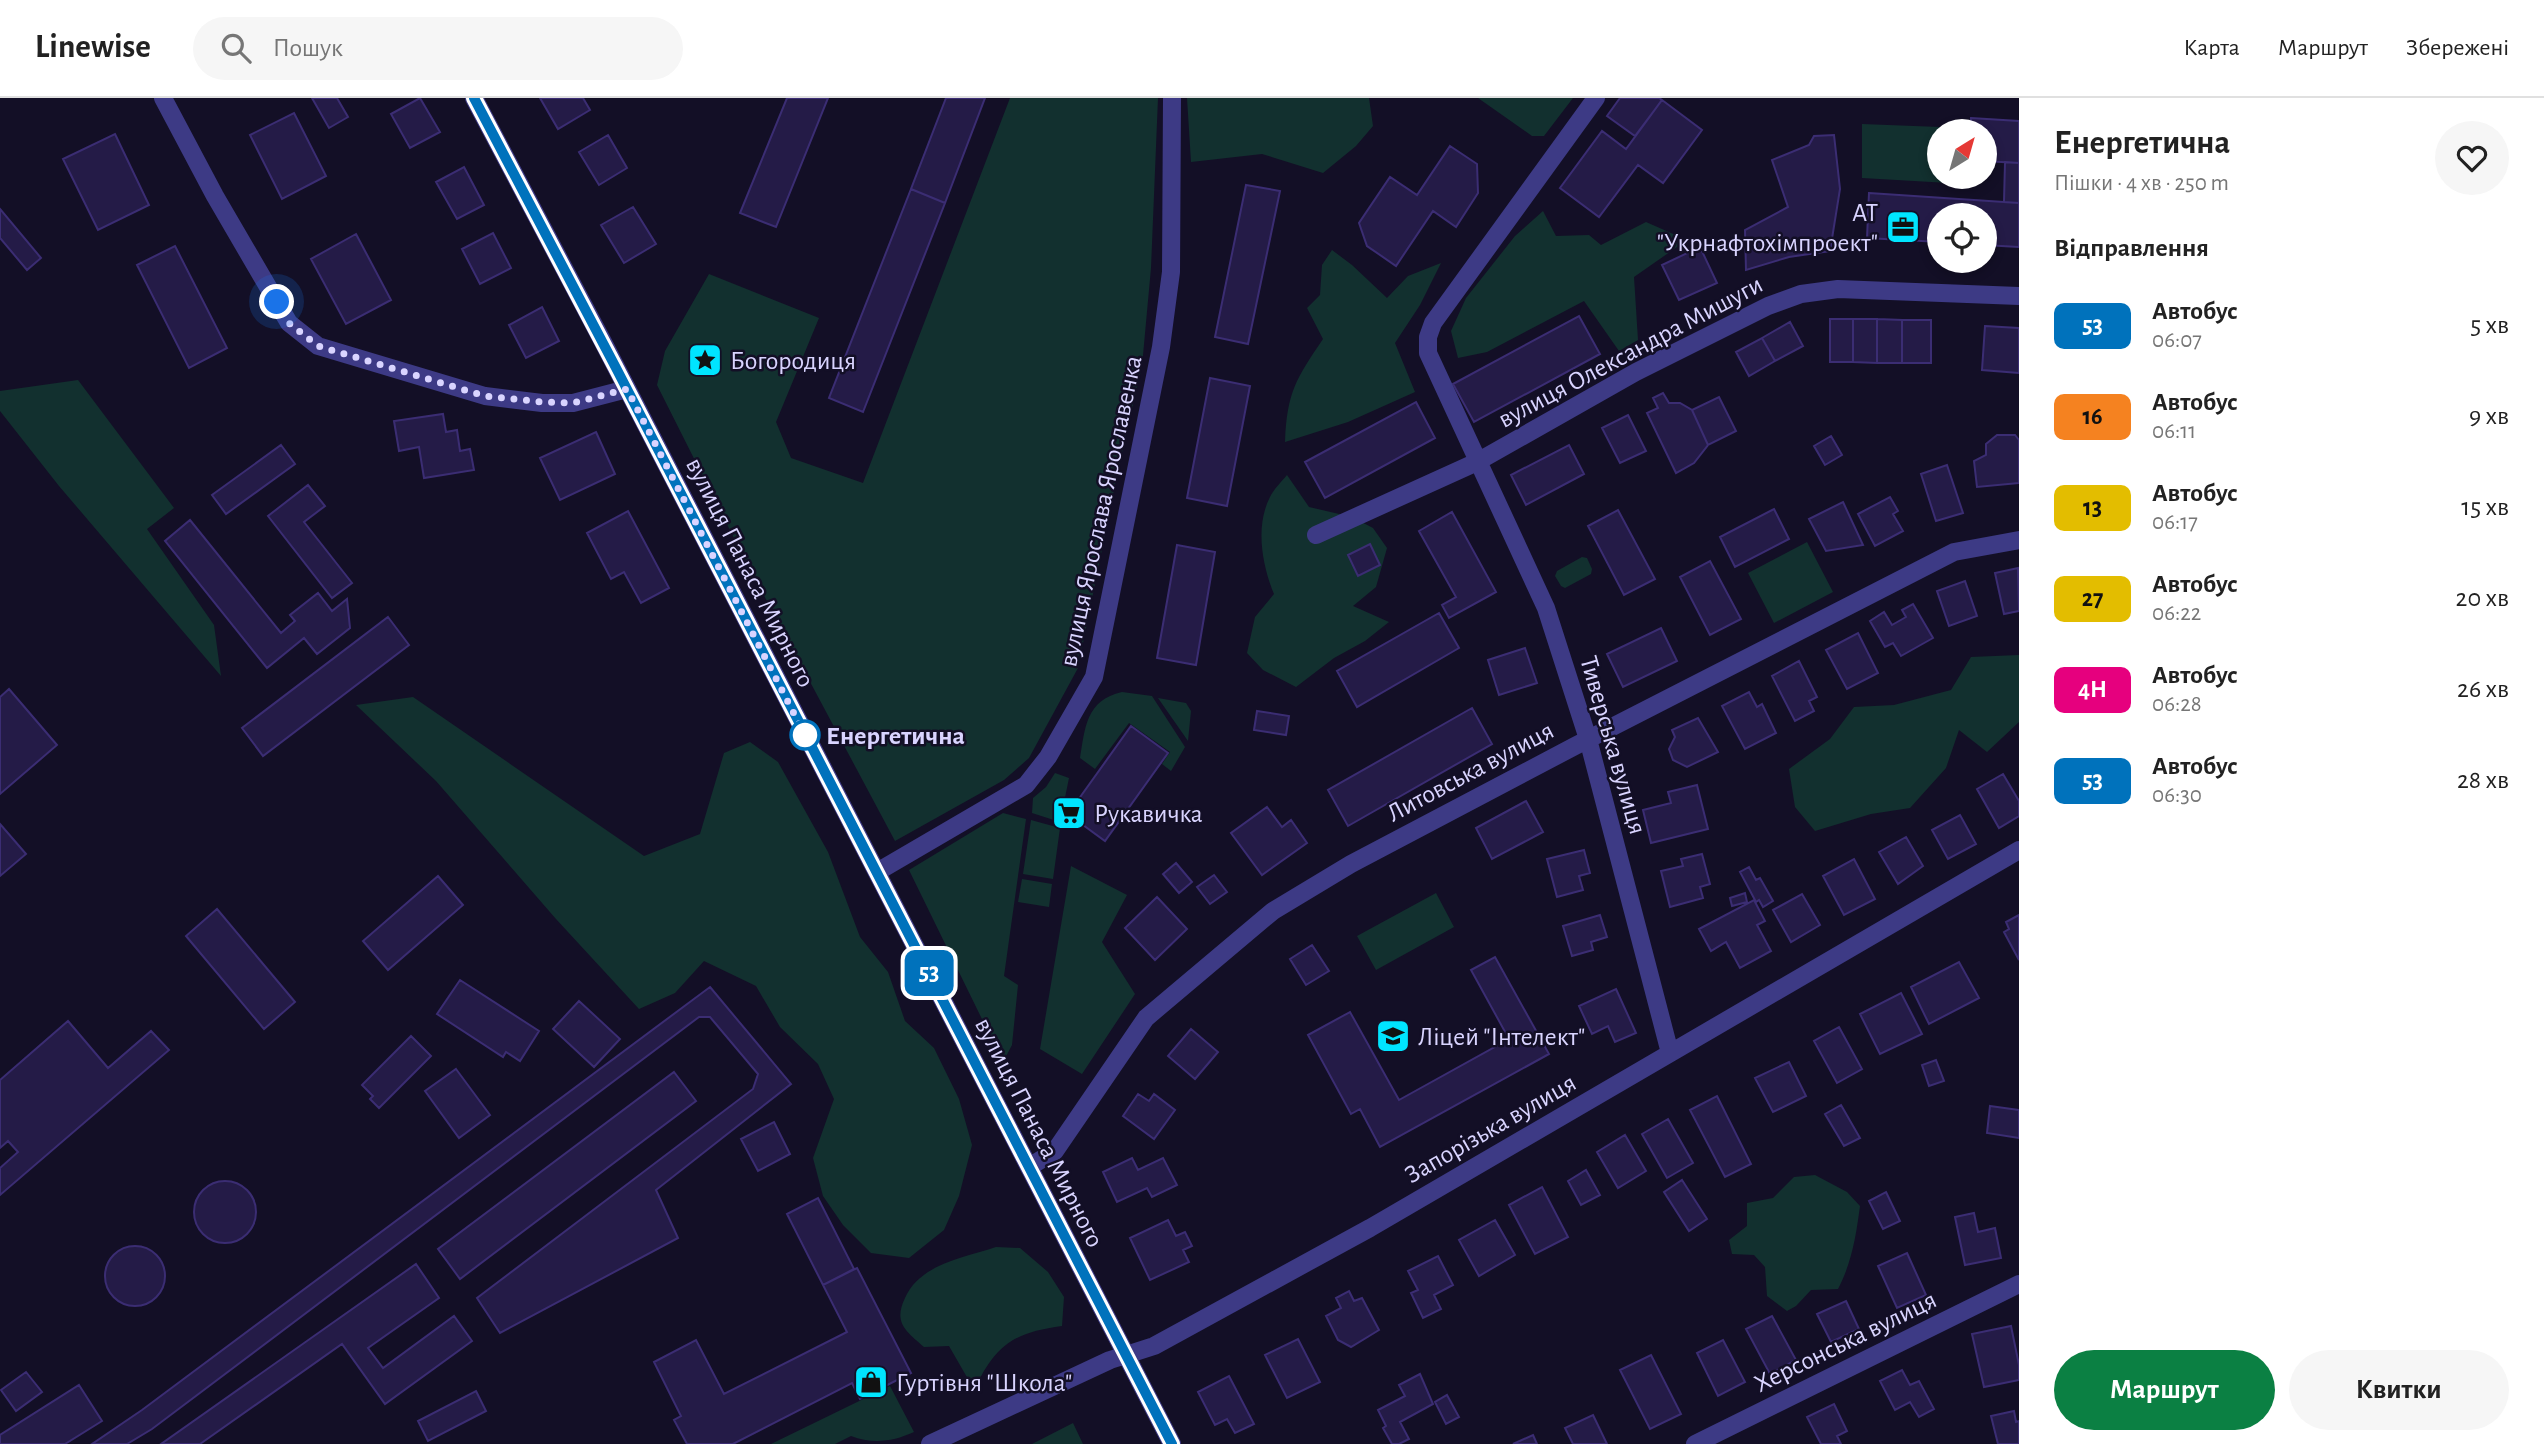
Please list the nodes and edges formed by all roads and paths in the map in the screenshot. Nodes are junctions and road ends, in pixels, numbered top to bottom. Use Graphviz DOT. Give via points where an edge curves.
graph roads {
  1 [pos="163,98"];
  2 [pos="474,98"];
  3 [pos="1172,98"];
  4 [pos="1596,98"];
  5 [pos="2019,296"];
  6 [pos="627,389"];
  7 [pos="1477,462"];
  8 [pos="1315,535"];
  9 [pos="2019,540"];
  10 [pos="1588,739"];
  11 [pos="2019,850"];
  12 [pos="877,872"];
  13 [pos="1670,1052"];
  14 [pos="1029,1167"];
  15 [pos="2019,1284"];
  16 [pos="1126,1355"];
  17 [pos="930,1444"];
  18 [pos="1172,1444"];
  19 [pos="1695,1444"];
  1 -- 6 [label="street" via="289,323 318,346 485,396 573,403"];
  2 -- 6 [label="street, вулиця Панаса Мирного"];
  3 -- 12 [label="street, вулиця Ярослава Ярославенка" via="1171,272 1161,347 1094,677 1048,757 1026,785"];
  4 -- 7 [label="street, вулиця Олександра Мишуги" via="1433,323 1428,337 1428,353"];
  5 -- 7 [label="street, вулиця Олександра Мишуги" via="1838,289 1801,293 1636,372"];
  6 -- 12 [label="street, вулиця Панаса Мирного"];
  7 -- 8 [label="street, вулиця Олександра Мишуги"];
  7 -- 10 [label="street, Тиверська вулиця" via="1532,573"];
  9 -- 10 [label="street, Литовська вулиця" via="1954,552"];
  10 -- 13 [label="street, Тиверська вулиця"];
  10 -- 14 [label="street, Литовська вулиця" via="1350,864 1273,911 1146,1018 1055,1151"];
  11 -- 13 [label="street, Запорізька вулиця"];
  12 -- 14 [label="street, вулиця Панаса Мирного"];
  13 -- 16 [label="street, Запорізька вулиця" via="1370,1228 1154,1346"];
  14 -- 16 [label="street, вулиця Панаса Мирного"];
  15 -- 19 [label="street, Херсонська вулиця"];
  16 -- 17 [label="street, Запорізька вулиця"];
  16 -- 18 [label="street, вулиця Панаса Мирного"];
}
